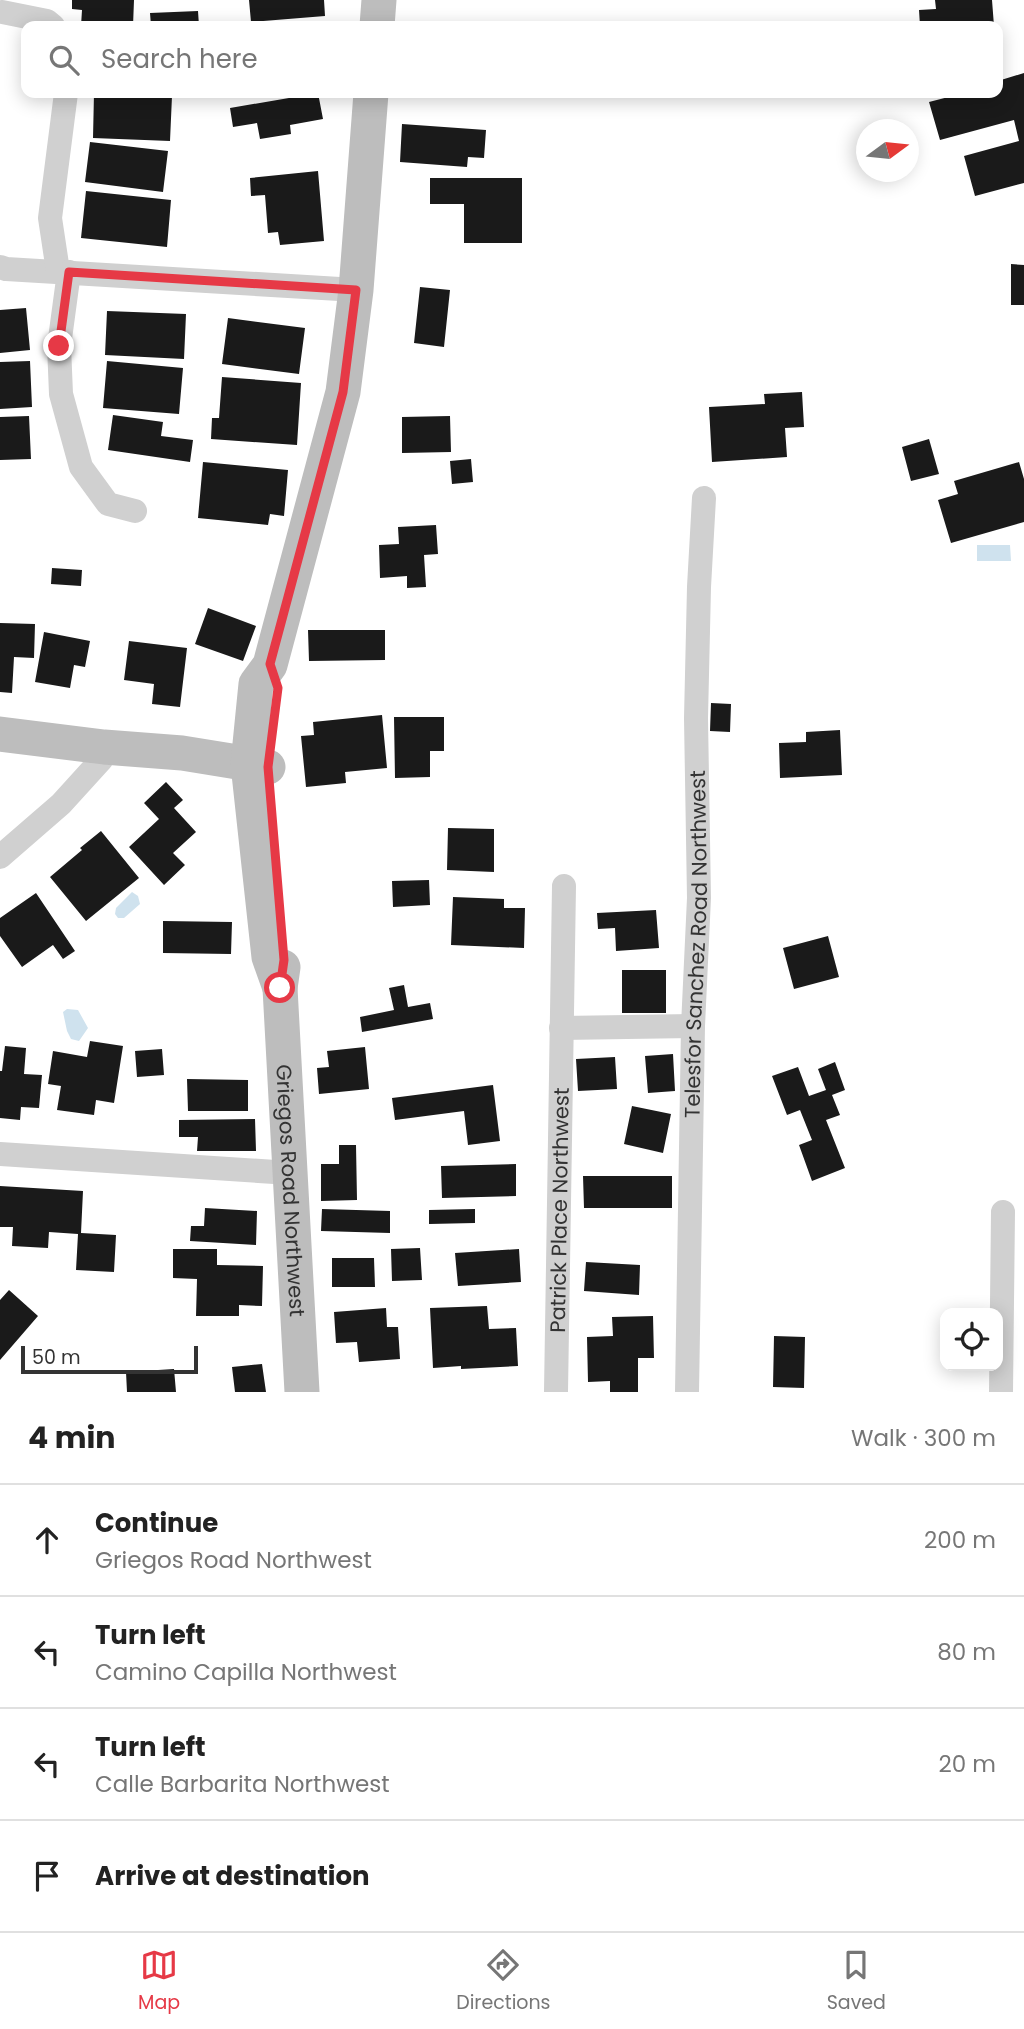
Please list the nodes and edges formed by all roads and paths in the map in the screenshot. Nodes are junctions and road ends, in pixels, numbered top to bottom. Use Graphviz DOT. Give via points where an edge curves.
graph roads {
  1 [pos="379,0"];
  2 [pos="2,12"];
  3 [pos="47,21"];
  4 [pos="377,21"];
  5 [pos="65,98"];
  6 [pos="372,98"];
  7 [pos="0,267"];
  8 [pos="63,272"];
  9 [pos="356,290"];
  10 [pos="705,498"];
  11 [pos="135,511"];
  12 [pos="0,734"];
  13 [pos="104,747"];
  14 [pos="258,766"];
  15 [pos="0,857"];
  16 [pos="565,886"];
  17 [pos="693,1026"];
  18 [pos="561,1028"];
  19 [pos="0,1154"];
  20 [pos="290,1173"];
  21 [pos="1003,1212"];
  22 [pos="302,1392"];
  23 [pos="556,1392"];
  24 [pos="687,1392"];
  25 [pos="1001,1392"];
  1 -- 4 [label="main road"];
  2 -- 3 [label="street"];
  5 -- 8 [label="street" via="50,218"];
  6 -- 9 [label="main road, Griegos Road Northwest"];
  7 -- 8 [label="street"];
  8 -- 9 [label="street"];
  8 -- 11 [label="street" via="61,394 81,467 108,504"];
  9 -- 14 [label="main road, Griegos Road Northwest" via="343,392 270,664 256,684"];
  10 -- 17 [label="street, Telesfor Sanchez Road Northwest" via="696,718 699,898"];
  12 -- 13 [label="main road"];
  13 -- 14 [label="main road" via="182,753"];
  13 -- 15 [label="street" via="101,760 61,804"];
  14 -- 20 [label="main road, Griegos Road Northwest" via="268,957 280,988"];
  16 -- 18 [label="street, Patrick Place Northwest"];
  17 -- 18 [label="street"];
  17 -- 24 [label="street, Telesfor Sanchez Road Northwest"];
  18 -- 23 [label="street, Patrick Place Northwest"];
  19 -- 20 [label="street"];
  20 -- 22 [label="main road, Griegos Road Northwest"];
  21 -- 25 [label="street"];
}
